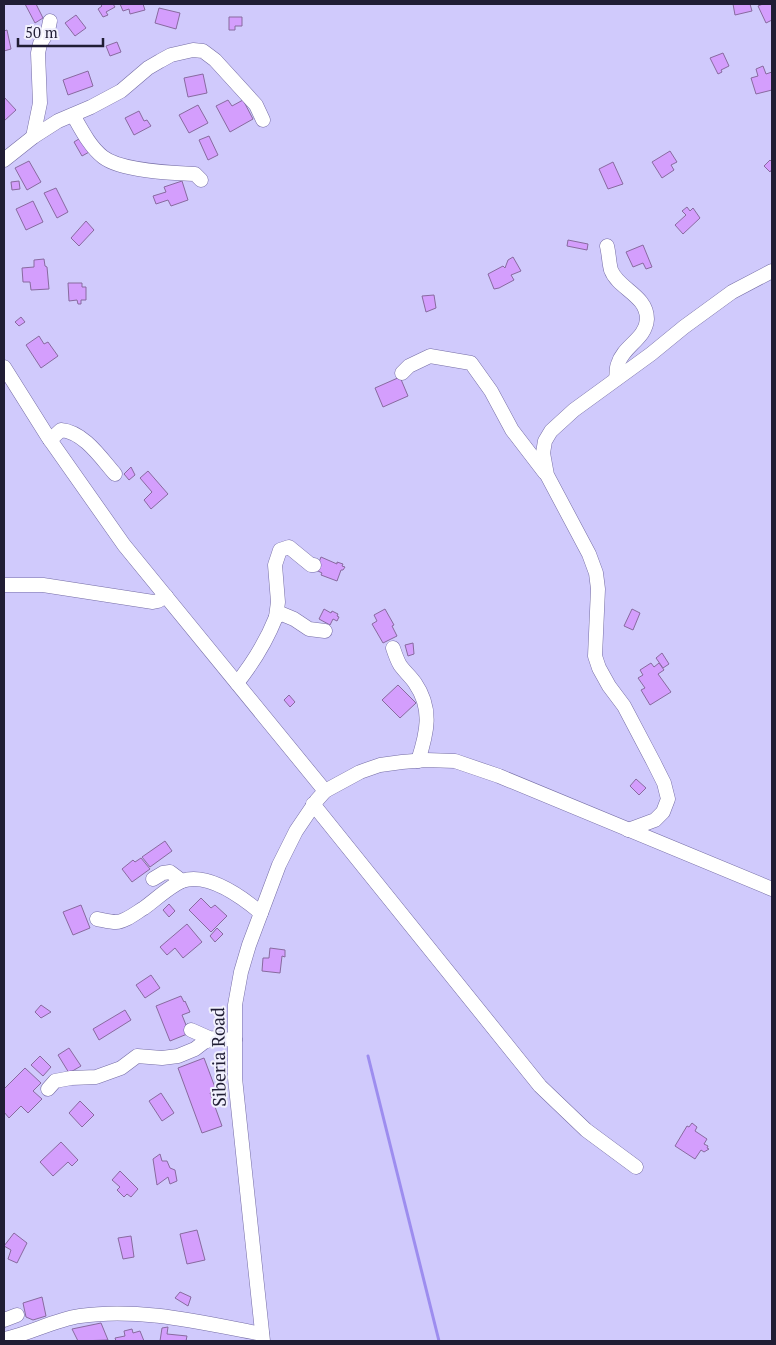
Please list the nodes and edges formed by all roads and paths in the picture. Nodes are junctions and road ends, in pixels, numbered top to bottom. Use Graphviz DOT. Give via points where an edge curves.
graph roads {
  1 [pos="50,21"];
  2 [pos="73,115"];
  3 [pos="263,120"];
  4 [pos="33,137"];
  5 [pos="4,160"];
  6 [pos="201,180"];
  7 [pos="608,246"];
  8 [pos="772,270"];
  9 [pos="4,367"];
  10 [pos="402,373"];
  11 [pos="616,379"];
  12 [pos="50,440"];
  13 [pos="115,474"];
  14 [pos="547,475"];
  15 [pos="314,565"];
  16 [pos="4,585"];
  17 [pos="166,596"];
  18 [pos="276,617"];
  19 [pos="325,631"];
  20 [pos="393,648"];
  21 [pos="237,683"];
  22 [pos="418,761"];
  23 [pos="325,791"];
  24 [pos="313,804"];
  25 [pos="628,830"];
  26 [pos="153,879"];
  27 [pos="182,881"];
  28 [pos="772,889"];
  29 [pos="262,913"];
  30 [pos="97,919"];
  31 [pos="191,1030"];
  32 [pos="213,1039"];
  33 [pos="235,1040"];
  34 [pos="48,1088"];
  35 [pos="636,1167"];
  36 [pos="17,1314"];
  37 [pos="4,1320"];
  38 [pos="262,1338"];
  39 [pos="4,1339"];
  1 -- 4 [label="street" via="38,53 40,103"];
  2 -- 3 [label="street" via="122,91 160,60 193,50 203,51 216,60 256,105"];
  2 -- 4 [label="street"];
  2 -- 6 [label="street" via="100,154 114,164 195,174"];
  4 -- 5 [label="street"];
  7 -- 11 [label="street" via="611,271 626,289 637,296 647,317 640,336 618,363"];
  8 -- 11 [label="street" via="732,292"];
  9 -- 12 [label="street"];
  10 -- 14 [label="street" via="430,356 471,363 512,430"];
  11 -- 14 [label="street" via="551,430 543,453"];
  12 -- 13 [label="street" via="61,430 71,431"];
  12 -- 17 [label="street" via="124,545"];
  14 -- 25 [label="street" via="596,573 595,656 599,668 624,706 664,783 668,799 663,812 655,820"];
  15 -- 18 [label="street" via="289,547 280,550 275,565"];
  16 -- 17 [label="street" via="43,585 153,602"];
  17 -- 21 [label="street"];
  18 -- 19 [label="street" via="282,614 308,629"];
  18 -- 21 [label="street" via="268,636"];
  20 -- 22 [label="street" via="399,664 415,683 427,707 424,744"];
  21 -- 23 [label="street"];
  22 -- 23 [label="street, Siberia Road" via="360,772"];
  22 -- 25 [label="street, Siberia Road" via="455,761 478,767"];
  23 -- 24 [label="street, Siberia Road"];
  24 -- 29 [label="street, Siberia Road" via="285,851"];
  24 -- 35 [label="street" via="540,1086 586,1130"];
  25 -- 28 [label="street, Siberia Road"];
  26 -- 27 [label="street" via="170,872"];
  27 -- 29 [label="street" via="210,881"];
  27 -- 30 [label="street" via="118,922"];
  29 -- 33 [label="street, Siberia Road" via="241,972 235,1005"];
  31 -- 32 [label="street"];
  32 -- 33 [label="street"];
  32 -- 34 [label="street" via="178,1056 138,1056 121,1068 96,1077 56,1081"];
  33 -- 38 [label="street, Siberia Road" via="237,1096"];
  36 -- 37 [label="street"];
  38 -- 39 [label="street" via="175,1318 118,1313 72,1317"];
}
